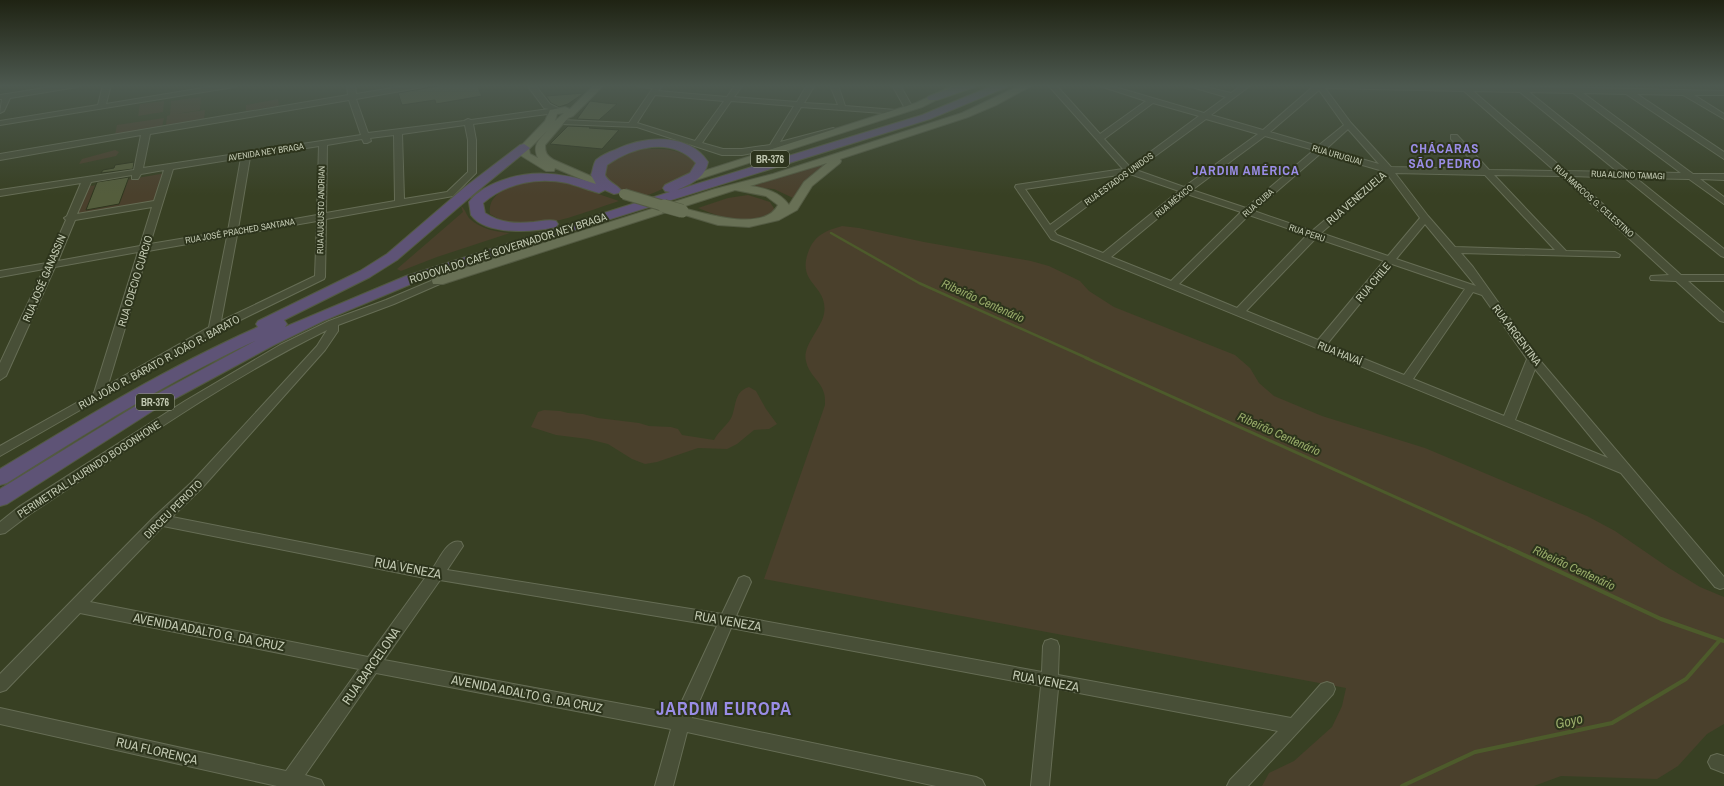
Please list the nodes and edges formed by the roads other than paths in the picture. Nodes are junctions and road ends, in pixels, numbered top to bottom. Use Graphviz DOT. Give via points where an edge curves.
graph roads {
  1 [pos="211,122"];
  2 [pos="361,122"];
  3 [pos="482,122"];
  4 [pos="550,122"];
  5 [pos="555,122"];
  6 [pos="590,122"];
  7 [pos="633,122"];
  8 [pos="713,122"];
  9 [pos="789,122"];
  10 [pos="863,122"];
  11 [pos="865,122"];
  12 [pos="891,122"];
  13 [pos="911,122"];
  14 [pos="943,122"];
  15 [pos="1085,122"];
  16 [pos="1122,122"];
  17 [pos="1196,122"];
  18 [pos="1224,122"];
  19 [pos="1277,122"];
  20 [pos="1346,122"];
  21 [pos="1504,122"];
  22 [pos="1561,122"];
  23 [pos="1616,122"];
  24 [pos="1673,122"];
  25 [pos="469,123"];
  26 [pos="631,125"];
  27 [pos="1348,125"];
  28 [pos="146,133"];
  29 [pos="1264,133"];
  30 [pos="398,134"];
  31 [pos="1454,137"];
  32 [pos="1100,138"];
  33 [pos="367,139"];
  34 [pos="697,144"];
  35 [pos="323,146"];
  36 [pos="773,147"];
  37 [pos="861,147"];
  38 [pos="524,148"];
  39 [pos="1321,150"];
  40 [pos="1724,156"];
  41 [pos="0,158"];
  42 [pos="245,158"];
  43 [pos="169,169"];
  44 [pos="1389,170"];
  45 [pos="1129,171"];
  46 [pos="1488,173"];
  47 [pos="1564,174"];
  48 [pos="137,175"];
  49 [pos="1628,175"];
  50 [pos="1691,177"];
  51 [pos="1724,177"];
  52 [pos="689,179"];
  53 [pos="85,183"];
  54 [pos="600,189"];
  55 [pos="1186,190"];
  56 [pos="719,191"];
  57 [pos="619,192"];
  58 [pos="663,192"];
  59 [pos="1,195"];
  60 [pos="1724,201"];
  61 [pos="159,202"];
  62 [pos="400,203"];
  63 [pos="1247,212"];
  64 [pos="322,217"];
  65 [pos="69,218"];
  66 [pos="775,218"];
  67 [pos="1425,218"];
  68 [pos="552,224"];
  69 [pos="232,233"];
  70 [pos="1051,234"];
  71 [pos="1313,235"];
  72 [pos="145,248"];
  73 [pos="1454,250"];
  74 [pos="1563,253"];
  75 [pos="1724,254"];
  76 [pos="1615,255"];
  77 [pos="1105,257"];
  78 [pos="1390,262"];
  79 [pos="51,265"];
  80 [pos="0,274"];
  81 [pos="320,277"];
  82 [pos="1655,278"];
  83 [pos="1678,278"];
  84 [pos="1724,278"];
  85 [pos="438,281"];
  86 [pos="1172,284"];
  87 [pos="1471,288"];
  88 [pos="1486,293"];
  89 [pos="1239,312"];
  90 [pos="1724,319"];
  91 [pos="325,321"];
  92 [pos="214,329"];
  93 [pos="300,338"];
  94 [pos="229,345"];
  95 [pos="1320,345"];
  96 [pos="320,348"];
  97 [pos="1533,358"];
  98 [pos="0,376"];
  99 [pos="1406,380"];
  100 [pos="99,395"];
  101 [pos="1508,421"];
  102 [pos="0,452"];
  103 [pos="1626,470"];
  104 [pos="0,478"];
  105 [pos="25,482"];
  106 [pos="0,499"];
  107 [pos="0,508"];
  108 [pos="160,520"];
  109 [pos="0,529"];
  110 [pos="456,546"];
  111 [pos="436,574"];
  112 [pos="744,582"];
  113 [pos="1720,583"];
  114 [pos="78,606"];
  115 [pos="727,621"];
  116 [pos="1051,646"];
  117 [pos="372,665"];
  118 [pos="2,682"];
  119 [pos="1050,682"];
  120 [pos="1327,689"];
  121 [pos="0,716"];
  122 [pos="681,723"];
  123 [pos="1294,726"];
  124 [pos="288,783"];
  125 [pos="315,786"];
  126 [pos="664,786"];
  127 [pos="976,786"];
  128 [pos="1040,786"];
  129 [pos="1236,786"];
  1 -- 28 [label="street"];
  2 -- 33 [label="street"];
  3 -- 25 [label="street, AVENIDA NEY BRAGA"];
  4 -- 38 [label="main road"];
  5 -- 57 [label="main road" via="540,145 543,158"];
  6 -- 26 [label="street, AVENIDA NEY BRAGA" via="603,125"];
  7 -- 26 [label="street"];
  8 -- 34 [label="street"];
  9 -- 36 [label="street"];
  10 -- 36 [label="street, AVENIDA NEY BRAGA"];
  11 -- 52 [label="main road"];
  12 -- 58 [label="highway, RODOVIA DO CAFÉ GOVERNADOR NEY BRAGA / BR-376"];
  13 -- 91 [label="highway, RODOVIA DO CAFÉ GOVERNADOR NEY BRAGA / BR-376" via="468,259 411,279"];
  14 -- 37 [label="main road"];
  15 -- 32 [label="street"];
  16 -- 32 [label="street"];
  17 -- 45 [label="street, RUA ESTADOS UNIDOS"];
  18 -- 29 [label="street, RUA URUGUAI"];
  19 -- 29 [label="street, RUA MÉXICO"];
  20 -- 27 [label="street, RUA ARGENTINA"];
  21 -- 47 [label="street, RUA MARCOS G. CELESTINO"];
  22 -- 49 [label="street"];
  23 -- 50 [label="street"];
  24 -- 40 [label="street"];
  25 -- 30 [label="street, AVENIDA NEY BRAGA"];
  25 -- 62 [label="street, RUA JOSÉ PRACHED SANTANA" via="472,172 450,194"];
  26 -- 34 [label="street, AVENIDA NEY BRAGA" via="651,128"];
  27 -- 39 [label="street, RUA CUBA"];
  27 -- 44 [label="street, RUA ARGENTINA"];
  28 -- 41 [label="street"];
  28 -- 48 [label="street"];
  29 -- 39 [label="street, RUA URUGUAI"];
  29 -- 55 [label="street, RUA MÉXICO"];
  30 -- 33 [label="street, AVENIDA NEY BRAGA"];
  30 -- 62 [label="street"];
  31 -- 46 [label="street"];
  32 -- 45 [label="street"];
  33 -- 35 [label="street, AVENIDA NEY BRAGA"];
  34 -- 36 [label="street, AVENIDA NEY BRAGA" via="722,152"];
  35 -- 42 [label="street, AVENIDA NEY BRAGA"];
  35 -- 64 [label="street, RUA AUGUSTO ANDRIAN"];
  37 -- 56 [label="main road" via="777,176"];
  37 -- 66 [label="main road" via="820,172 799,194 793,208"];
  38 -- 54 [label="main road" via="525,155 532,160"];
  38 -- 94 [label="highway" via="392,257 366,274 260,326"];
  39 -- 44 [label="street, RUA URUGUAI"];
  39 -- 63 [label="street, RUA CUBA"];
  42 -- 43 [label="street, AVENIDA NEY BRAGA"];
  42 -- 69 [label="street"];
  43 -- 48 [label="street, AVENIDA NEY BRAGA"];
  43 -- 61 [label="street, RUA ODECIO CURCIO"];
  44 -- 46 [label="street, RUA ALCINO TAMAGI"];
  44 -- 67 [label="street, RUA ARGENTINA"];
  44 -- 71 [label="street, RUA VENEZUELA"];
  45 -- 55 [label="street, RUA PERU"];
  45 -- 70 [label="street, RUA ESTADOS UNIDOS"];
  45 -- 70 [label="street" via="1018,187"];
  46 -- 47 [label="street, RUA ALCINO TAMAGI"];
  46 -- 74 [label="street"];
  47 -- 49 [label="street, RUA ALCINO TAMAGI"];
  47 -- 83 [label="street, RUA MARCOS G. CELESTINO"];
  48 -- 53 [label="street, AVENIDA NEY BRAGA"];
  49 -- 50 [label="street, RUA ALCINO TAMAGI"];
  49 -- 75 [label="street"];
  50 -- 51 [label="street, RUA ALCINO TAMAGI"];
  50 -- 60 [label="street"];
  52 -- 57 [label="highway" via="702,167 702,162 695,153 662,144 642,146 623,150 601,163 598,175 601,181"];
  52 -- 58 [label="highway"];
  53 -- 59 [label="street, AVENIDA NEY BRAGA"];
  53 -- 65 [label="street, RUA JOSÉ GANASSIN"];
  54 -- 57 [label="main road"];
  54 -- 68 [label="highway" via="552,177 539,177 491,189 476,202 478,215 495,224 525,227"];
  55 -- 63 [label="street, RUA PERU"];
  55 -- 77 [label="street, RUA MÉXICO"];
  56 -- 66 [label="main road" via="750,189 773,195 784,205"];
  56 -- 85 [label="main road"];
  57 -- 66 [label="main road, bridge" via="718,221 754,223"];
  58 -- 68 [label="highway, RODOVIA DO CAFÉ GOVERNADOR NEY BRAGA / BR-376"];
  61 -- 65 [label="street"];
  61 -- 72 [label="street, RUA ODECIO CURCIO"];
  62 -- 64 [label="street, RUA JOSÉ PRACHED SANTANA"];
  63 -- 71 [label="street, RUA PERU"];
  63 -- 86 [label="street, RUA CUBA"];
  64 -- 69 [label="street, RUA JOSÉ PRACHED SANTANA"];
  64 -- 81 [label="street, RUA AUGUSTO ANDRIAN"];
  65 -- 79 [label="street, RUA JOSÉ GANASSIN"];
  67 -- 73 [label="street, RUA ARGENTINA"];
  67 -- 78 [label="street, RUA CHILE"];
  68 -- 94 [label="highway, RODOVIA DO CAFÉ GOVERNADOR NEY BRAGA / BR-376" via="468,249 382,280"];
  69 -- 72 [label="street, RUA JOSÉ PRACHED SANTANA"];
  69 -- 92 [label="street"];
  70 -- 77 [label="street, RUA HAVAÍ"];
  71 -- 78 [label="street, RUA PERU"];
  71 -- 89 [label="street, RUA VENEZUELA"];
  72 -- 79 [label="street, RUA JOSÉ PRACHED SANTANA"];
  72 -- 100 [label="street, RUA ODECIO CURCIO"];
  73 -- 74 [label="street"];
  73 -- 88 [label="street, RUA ARGENTINA"];
  74 -- 76 [label="street"];
  77 -- 86 [label="street, RUA HAVAÍ"];
  78 -- 87 [label="street, RUA PERU"];
  78 -- 95 [label="street, RUA CHILE"];
  79 -- 80 [label="street, RUA JOSÉ PRACHED SANTANA"];
  79 -- 98 [label="street, RUA JOSÉ GANASSIN"];
  81 -- 92 [label="street, RUA JOÃO R. BARATO R JOÃO R. BARATO"];
  82 -- 83 [label="street"];
  83 -- 84 [label="street"];
  83 -- 90 [label="street, RUA MARCOS G. CELESTINO"];
  85 -- 91 [label="highway"];
  86 -- 89 [label="street, RUA HAVAÍ"];
  87 -- 88 [label="street, RUA PERU"];
  87 -- 99 [label="street"];
  88 -- 97 [label="street, RUA ARGENTINA"];
  89 -- 95 [label="street, RUA HAVAÍ"];
  91 -- 93 [label="street, PERIMETRAL LAURINDO BOGONHONE"];
  91 -- 96 [label="street, DIRCEU PERIOTO" via="332,331"];
  91 -- 105 [label="highway, RODOVIA DO CAFÉ GOVERNADOR NEY BRAGA / BR-376" via="268,341 148,406"];
  92 -- 100 [label="street, RUA JOÃO R. BARATO R JOÃO R. BARATO"];
  93 -- 96 [label="street" via="307,343 321,345"];
  93 -- 109 [label="street, PERIMETRAL LAURINDO BOGONHONE" via="189,404 25,510"];
  94 -- 104 [label="highway, RODOVIA DO CAFÉ GOVERNADOR NEY BRAGA / BR-376" via="136,395"];
  95 -- 99 [label="street, RUA HAVAÍ"];
  96 -- 108 [label="street, DIRCEU PERIOTO" via="197,485"];
  97 -- 101 [label="street"];
  97 -- 103 [label="street, RUA ARGENTINA"];
  99 -- 101 [label="street, RUA HAVAÍ"];
  100 -- 102 [label="street, RUA JOÃO R. BARATO R JOÃO R. BARATO"];
  101 -- 103 [label="street, RUA HAVAÍ"];
  103 -- 113 [label="street, RUA ARGENTINA"];
  105 -- 106 [label="highway, RODOVIA DO CAFÉ GOVERNADOR NEY BRAGA / BR-376"];
  105 -- 107 [label="highway"];
  108 -- 111 [label="street, RUA VENEZA"];
  108 -- 114 [label="street, DIRCEU PERIOTO"];
  110 -- 111 [label="street, RUA BARCELONA"];
  111 -- 115 [label="street, RUA VENEZA"];
  111 -- 117 [label="street, RUA BARCELONA"];
  112 -- 115 [label="street"];
  114 -- 117 [label="street, AVENIDA ADALTO G. DA CRUZ"];
  114 -- 118 [label="street, DIRCEU PERIOTO"];
  115 -- 119 [label="street, RUA VENEZA"];
  115 -- 122 [label="street"];
  116 -- 119 [label="street"];
  117 -- 122 [label="street, AVENIDA ADALTO G. DA CRUZ"];
  117 -- 124 [label="street, RUA BARCELONA"];
  119 -- 123 [label="street, RUA VENEZA"];
  119 -- 128 [label="street"];
  120 -- 123 [label="street"];
  121 -- 124 [label="street, RUA FLORENÇA"];
  122 -- 126 [label="street"];
  122 -- 127 [label="street, AVENIDA ADALTO G. DA CRUZ"];
  123 -- 129 [label="street"];
  124 -- 125 [label="street, RUA FLORENÇA"];
}
